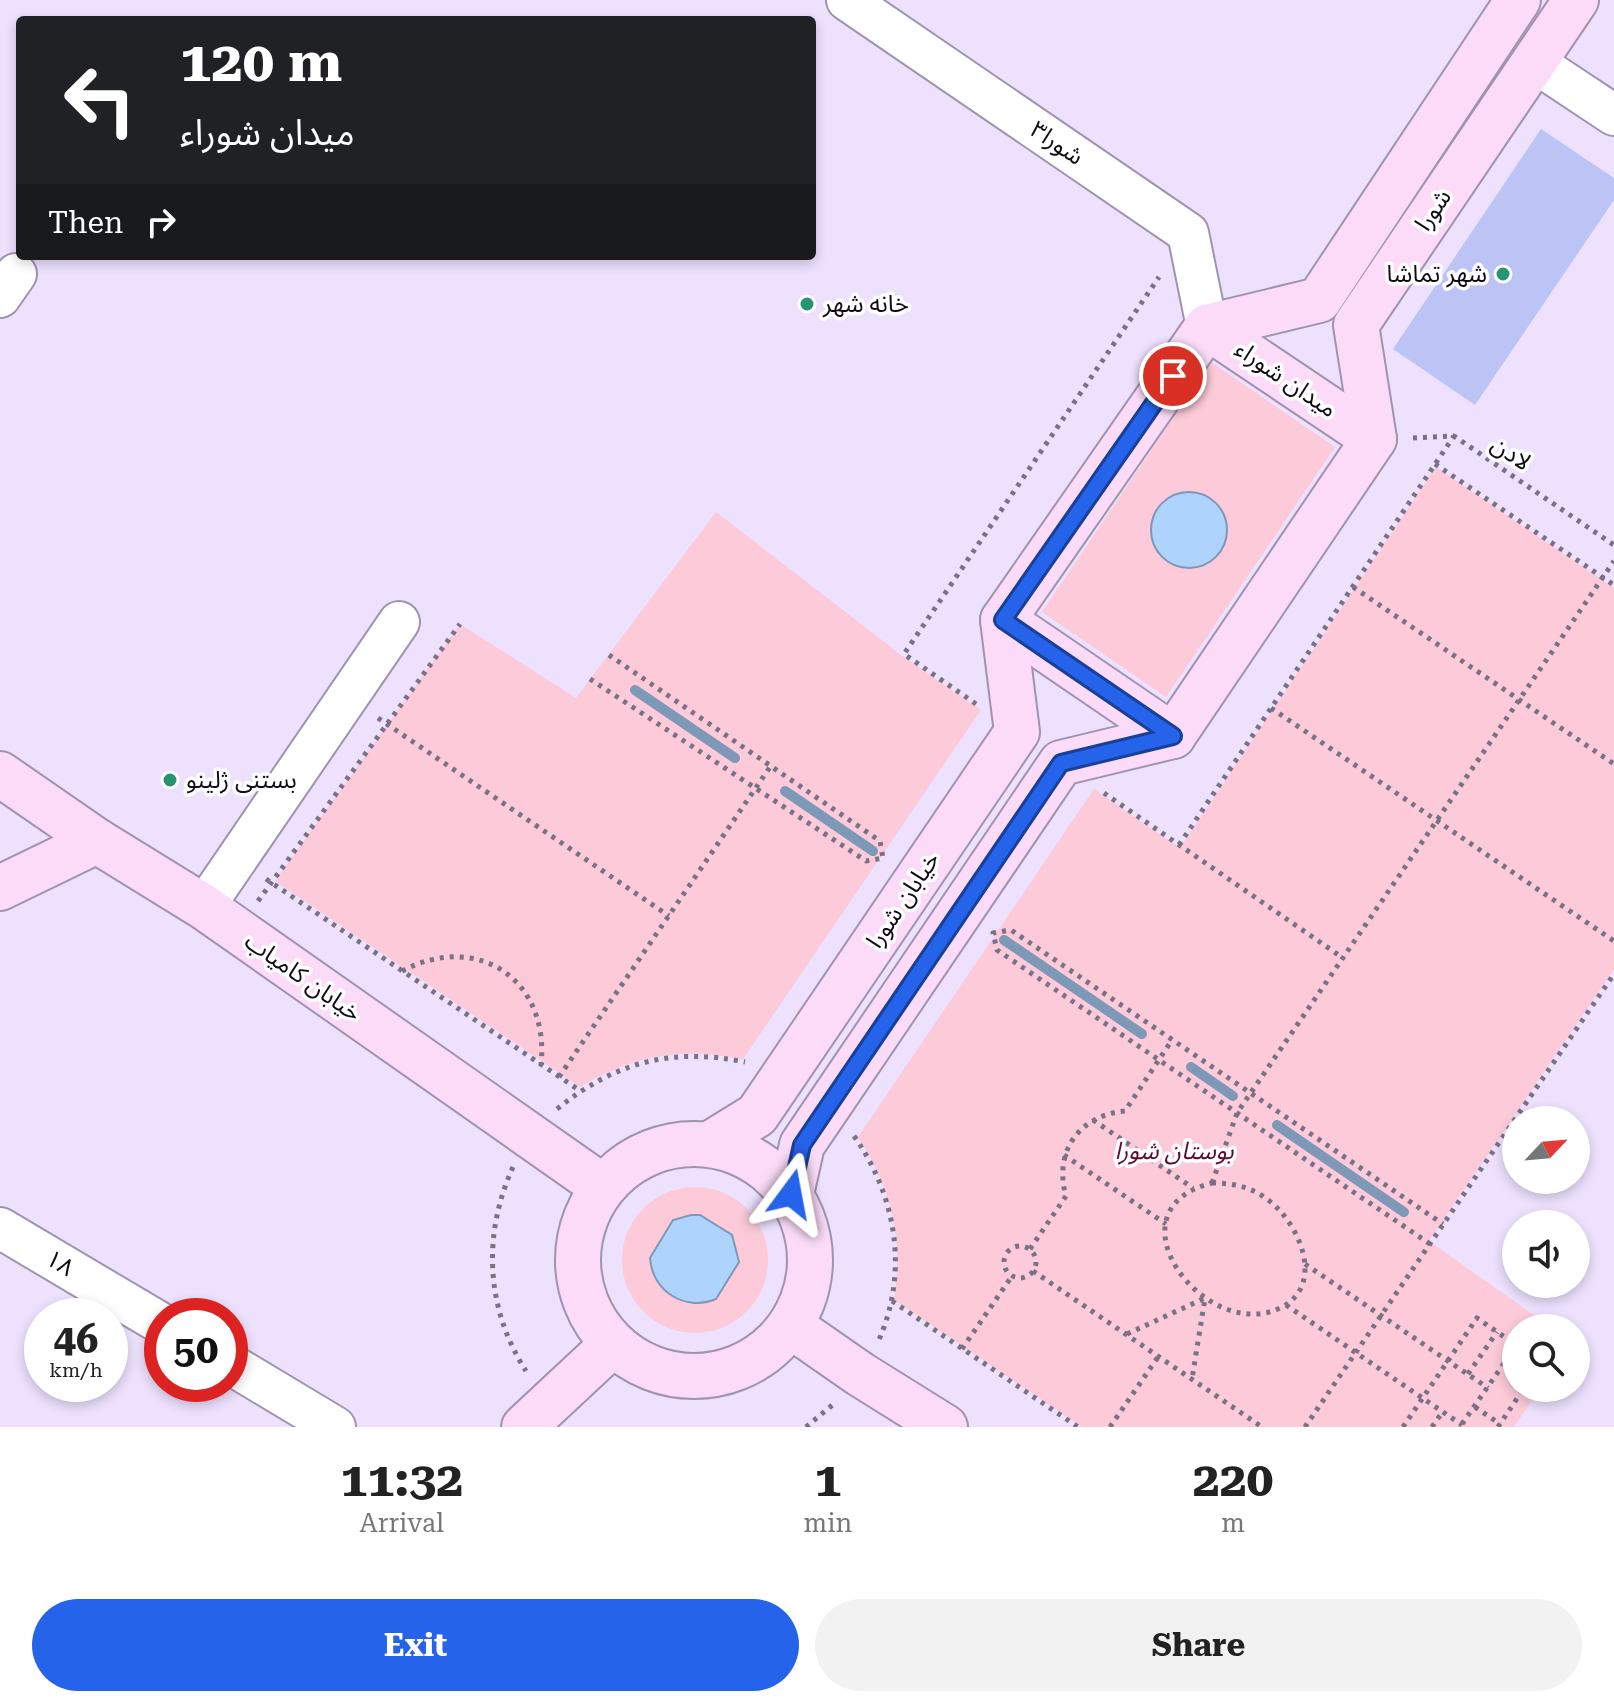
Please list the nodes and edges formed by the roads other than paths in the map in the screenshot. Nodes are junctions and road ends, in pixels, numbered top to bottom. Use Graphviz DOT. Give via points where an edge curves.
graph roads {
  1 [pos="847,0"];
  2 [pos="1518,0"];
  3 [pos="1576,0"];
  4 [pos="1534,62"];
  5 [pos="1614,115"];
  6 [pos="1207,327"];
  7 [pos="1374,439"];
  8 [pos="1003,620"];
  9 [pos="399,622"];
  10 [pos="1173,736"];
  11 [pos="0,774"];
  12 [pos="97,841"];
  13 [pos="0,888"];
  14 [pos="220,919"];
  15 [pos="710,1144"];
  16 [pos="603,1187"];
  17 [pos="791,1194"];
  18 [pos="0,1228"];
  19 [pos="144,1313"];
  20 [pos="791,1326"];
  21 [pos="613,1344"];
  22 [pos="248,1375"];
  23 [pos="538,1414"];
  24 [pos="335,1427"];
  25 [pos="945,1427"];
  1 -- 6 [label="street, شورا۳" via="1188,233"];
  2 -- 6 [label="main road, شورا" via="1319,300"];
  3 -- 4 [label="main road, شورا"];
  4 -- 5 [label="street"];
  4 -- 7 [label="main road, شورا" via="1356,325"];
  6 -- 7 [label="main road, میدان شوراء"];
  6 -- 8 [label="main road"];
  7 -- 10 [label="main road"];
  8 -- 10 [label="main road"];
  8 -- 15 [label="main road, خیابان شورا" via="1017,732 760,1063 757,1115"];
  9 -- 14 [label="street" via="235,858"];
  10 -- 17 [label="main road" via="1061,763 849,1123 802,1145"];
  11 -- 12 [label="main road, خیابان کامیاب"];
  12 -- 13 [label="main road"];
  12 -- 14 [label="main road, خیابان کامیاب"];
  14 -- 16 [label="main road, خیابان کامیاب"];
  15 -- 16 [label="main road" via="662,1147 630,1163"];
  15 -- 17 [label="main road" via="756,1161"];
  16 -- 21 [label="main road" via="585,1220 577,1255 586,1303"];
  17 -- 20 [label="main road" via="802,1215 811,1260 809,1283"];
  18 -- 19 [label="street, ۱۸"];
  20 -- 21 [label="main road" via="768,1350 739,1368 695,1377 651,1368"];
  20 -- 25 [label="main road"];
  21 -- 23 [label="main road"];
  22 -- 24 [label="street"];
}
